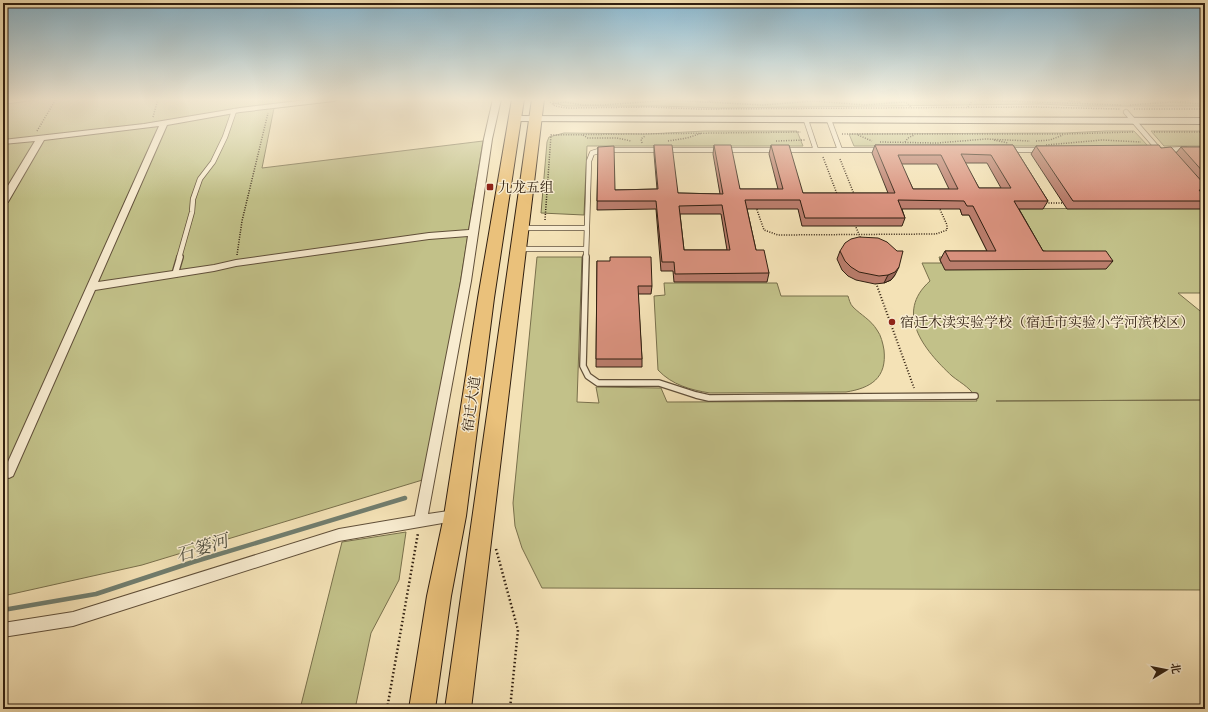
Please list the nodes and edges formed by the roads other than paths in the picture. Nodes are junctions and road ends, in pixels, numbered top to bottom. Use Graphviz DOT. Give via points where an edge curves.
graph roads {
  1 [pos="90,132"];
  2 [pos="159,132"];
  3 [pos="227,132"];
  4 [pos="490,132"];
  5 [pos="513,132"];
  6 [pos="538,132"];
  7 [pos="811,132"];
  8 [pos="833,132"];
  9 [pos="1144,132"];
  10 [pos="42,138"];
  11 [pos="3,142"];
  12 [pos="1045,148"];
  13 [pos="1192,149"];
  14 [pos="818,150"];
  15 [pos="839,150"];
  16 [pos="888,150"];
  17 [pos="1008,150"];
  18 [pos="1152,150"];
  19 [pos="1162,150"];
  20 [pos="1169,156"];
  21 [pos="3,202"];
  22 [pos="521,228"];
  23 [pos="587,228"];
  24 [pos="472,232"];
  25 [pos="519,249"];
  26 [pos="586,249"];
  27 [pos="175,274"];
  28 [pos="91,287"];
  29 [pos="975,396"];
  30 [pos="9,472"];
  31 [pos="455,516"];
  32 [pos="420,522"];
  33 [pos="3,630"];
  34 [pos="422,709"];
  35 [pos="458,709"];
  1 -- 10 [label="street"];
  2 -- 28 [label="street"];
  3 -- 27 [label="lane" via="213,162 200,179"];
  4 -- 24 [label="street"];
  5 -- 31 [label="main road, 宿迁大道" via="486,298"];
  6 -- 22 [label="main road, 宿迁大道"];
  7 -- 14 [label="lane"];
  8 -- 15 [label="lane"];
  9 -- 19 [label="lane"];
  10 -- 11 [label="street"];
  10 -- 21 [label="street"];
  12 -- 17 [label="lane"];
  13 -- 19 [label="lane"];
  14 -- 15 [label="lane"];
  14 -- 23 [label="lane" via="596,150 589,161"];
  15 -- 16 [label="lane"];
  18 -- 19 [label="lane"];
  19 -- 20 [label="lane"];
  22 -- 23 [label="lane"];
  22 -- 25 [label="main road, 宿迁大道"];
  23 -- 26 [label="lane"];
  24 -- 27 [label="street" via="236,262"];
  24 -- 32 [label="street" via="466,281"];
  25 -- 26 [label="lane"];
  25 -- 35 [label="main road, 宿迁大道" via="492,458 472,586"];
  26 -- 29 [label="lane" via="583,366 590,380 598,383 668,384 691,395 709,398"];
  27 -- 28 [label="street"];
  28 -- 30 [label="street"];
  31 -- 32 [label="street"];
  31 -- 34 [label="main road, 宿迁大道" via="439,596"];
  32 -- 33 [label="street" via="339,535 73,618"];
}
